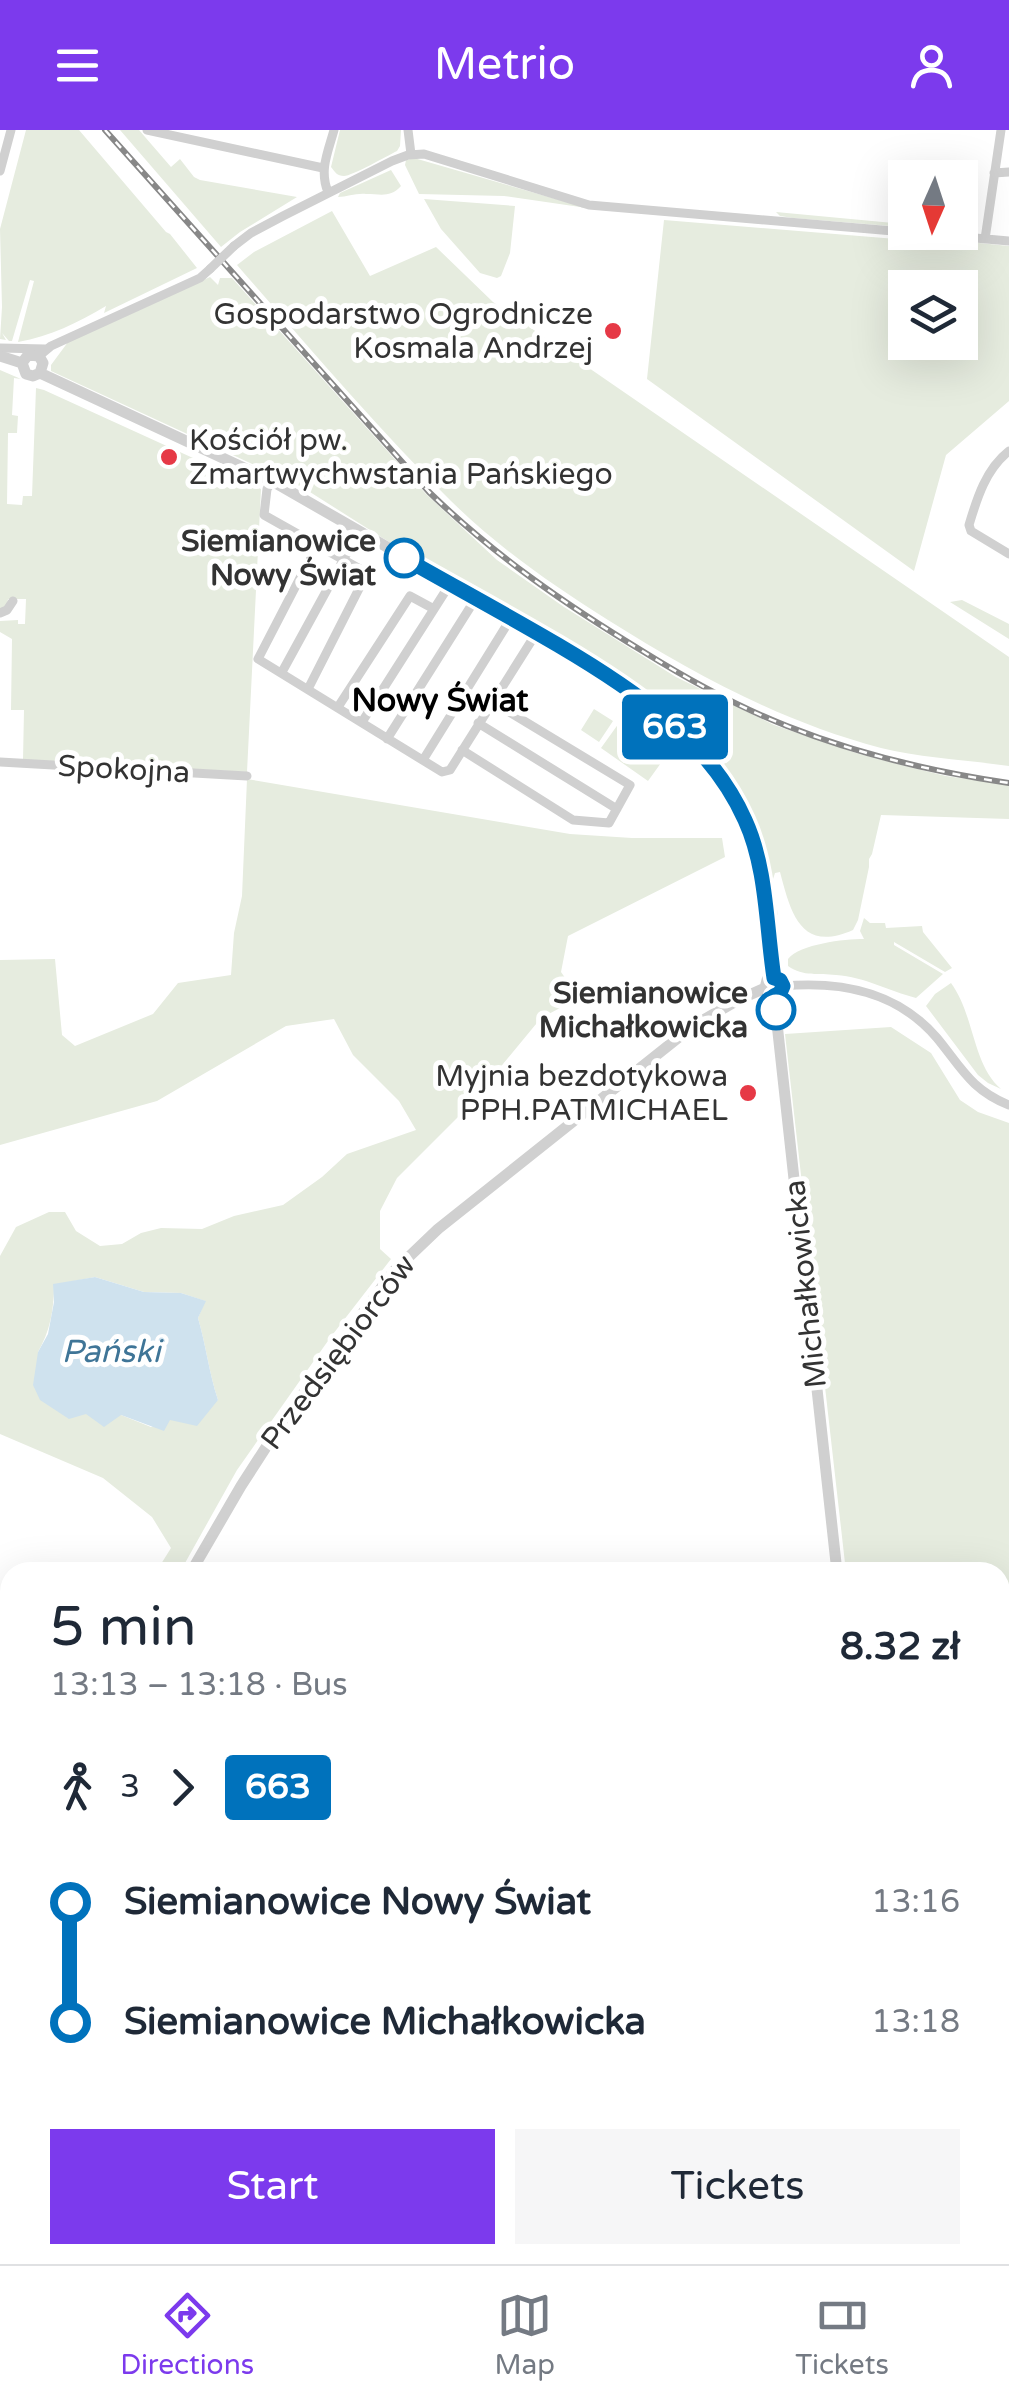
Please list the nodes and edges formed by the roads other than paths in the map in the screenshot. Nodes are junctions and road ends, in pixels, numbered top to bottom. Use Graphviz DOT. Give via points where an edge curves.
graph roads {
  1 [pos="10,130"];
  2 [pos="147,130"];
  3 [pos="334,130"];
  4 [pos="408,130"];
  5 [pos="1000,130"];
  6 [pos="410,155"];
  7 [pos="323,168"];
  8 [pos="0,171"];
  9 [pos="1009,172"];
  10 [pos="994,174"];
  11 [pos="328,192"];
  12 [pos="888,230"];
  13 [pos="978,238"];
  14 [pos="984,239"];
  15 [pos="1009,242"];
  16 [pos="0,348"];
  17 [pos="42,353"];
  18 [pos="0,356"];
  19 [pos="22,363"];
  20 [pos="40,373"];
  21 [pos="1009,450"];
  22 [pos="272,481"];
  23 [pos="358,532"];
  24 [pos="318,546"];
  25 [pos="1009,554"];
  26 [pos="343,560"];
  27 [pos="450,584"];
  28 [pos="476,598"];
  29 [pos="13,602"];
  30 [pos="434,609"];
  31 [pos="0,613"];
  32 [pos="511,618"];
  33 [pos="537,632"];
  34 [pos="282,672"];
  35 [pos="308,688"];
  36 [pos="491,701"];
  37 [pos="338,707"];
  38 [pos="362,722"];
  39 [pos="478,723"];
  40 [pos="387,739"];
  41 [pos="462,750"];
  42 [pos="423,760"];
  43 [pos="0,762"];
  44 [pos="247,776"];
  45 [pos="617,809"];
  46 [pos="774,987"];
  47 [pos="1009,1105"];
  48 [pos="197,1562"];
  49 [pos="836,1562"];
  1 -- 8 [label="street"];
  2 -- 7 [label="street"];
  3 -- 7 [label="street"];
  4 -- 6 [label="street"];
  5 -- 10 [label="street"];
  6 -- 11 [label="street"];
  6 -- 12 [label="street" via="589,205"];
  7 -- 11 [label="street"];
  9 -- 10 [label="street"];
  10 -- 14 [label="street"];
  11 -- 17 [label="street, bridge" via="251,233 200,278"];
  13 -- 14 [label="street"];
  14 -- 15 [label="street"];
  16 -- 17 [label="street"];
  17 -- 19 [label="street"];
  17 -- 20 [label="street"];
  18 -- 19 [label="street"];
  19 -- 20 [label="street" via="26,374"];
  20 -- 22 [label="street, Michałkowicka"];
  21 -- 25 [label="street" via="980,490 968,526"];
  22 -- 23 [label="street, Michałkowicka"];
  22 -- 24 [label="street" via="264,514"];
  23 -- 26 [label="street"];
  23 -- 27 [label="street, Michałkowicka"];
  24 -- 26 [label="street"];
  24 -- 34 [label="street" via="258,659"];
  26 -- 34 [label="street"];
  26 -- 35 [label="street" via="367,574"];
  27 -- 28 [label="street, Michałkowicka"];
  27 -- 30 [label="street"];
  28 -- 32 [label="street, Michałkowicka"];
  28 -- 40 [label="street"];
  29 -- 31 [label="street"];
  30 -- 37 [label="street" via="410,596"];
  30 -- 38 [label="street"];
  32 -- 33 [label="street, Michałkowicka"];
  32 -- 42 [label="street"];
  33 -- 36 [label="street"];
  33 -- 46 [label="street, Michałkowicka" via="648,703 724,782 755,848"];
  34 -- 35 [label="street"];
  35 -- 37 [label="street"];
  36 -- 39 [label="street"];
  36 -- 45 [label="street" via="630,785"];
  37 -- 38 [label="street"];
  38 -- 40 [label="street"];
  39 -- 41 [label="street"];
  39 -- 45 [label="street"];
  40 -- 42 [label="street"];
  41 -- 42 [label="street" via="447,772"];
  41 -- 45 [label="street" via="573,820 609,824"];
  43 -- 44 [label="street, Spokojna"];
  46 -- 47 [label="street" via="841,986 889,1000 925,1025 974,1085"];
  46 -- 48 [label="street, Przedsiębiorców" via="694,1026 409,1255 281,1424"];
  46 -- 49 [label="street, Michałkowicka"];
}
